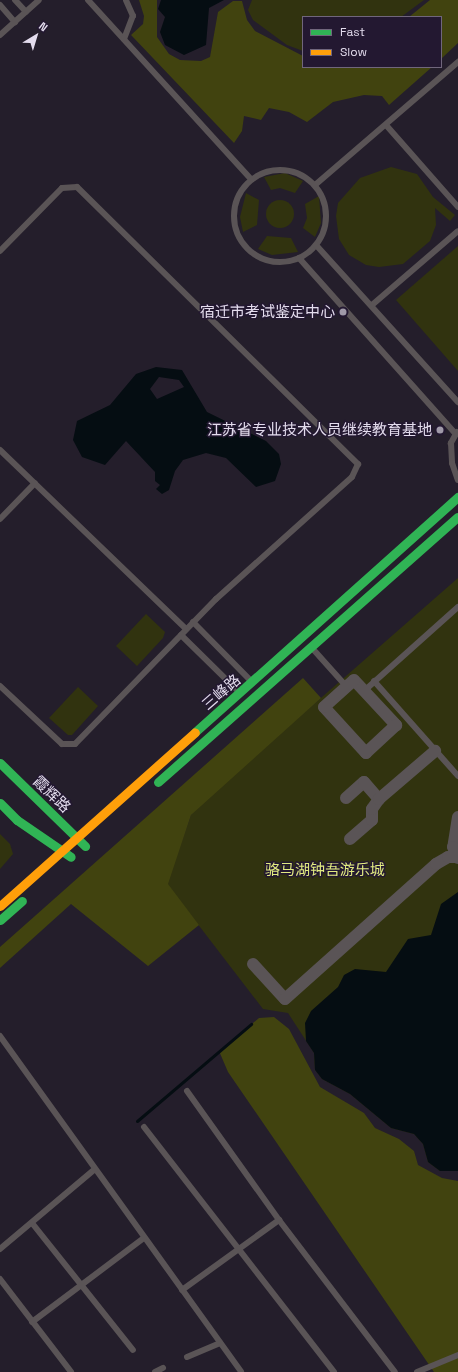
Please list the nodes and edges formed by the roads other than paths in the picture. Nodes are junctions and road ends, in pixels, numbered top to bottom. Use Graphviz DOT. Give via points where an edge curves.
graph roads {
  1 [pos="3,0"];
  2 [pos="15,0"];
  3 [pos="88,0"];
  4 [pos="126,0"];
  5 [pos="36,1"];
  6 [pos="0,4"];
  7 [pos="26,12"];
  8 [pos="15,22"];
  9 [pos="0,35"];
  10 [pos="124,38"];
  11 [pos="458,62"];
  12 [pos="386,125"];
  13 [pos="251,179"];
  14 [pos="315,185"];
  15 [pos="458,207"];
  16 [pos="458,231"];
  17 [pos="316,244"];
  18 [pos="0,251"];
  19 [pos="299,258"];
  20 [pos="372,305"];
  21 [pos="457,400"];
  22 [pos="457,432"];
  23 [pos="0,450"];
  24 [pos="458,480"];
  25 [pos="35,483"];
  26 [pos="458,497"];
  27 [pos="458,517"];
  28 [pos="0,519"];
  29 [pos="458,607"];
  30 [pos="193,622"];
  31 [pos="186,629"];
  32 [pos="181,635"];
  33 [pos="303,638"];
  34 [pos="311,647"];
  35 [pos="374,681"];
  36 [pos="253,682"];
  37 [pos="0,686"];
  38 [pos="346,686"];
  39 [pos="262,690"];
  40 [pos="364,691"];
  41 [pos="240,694"];
  42 [pos="249,702"];
  43 [pos="436,751"];
  44 [pos="0,763"];
  45 [pos="458,776"];
  46 [pos="150,789"];
  47 [pos="346,798"];
  48 [pos="379,799"];
  49 [pos="0,803"];
  50 [pos="458,817"];
  51 [pos="77,838"];
  52 [pos="350,839"];
  53 [pos="64,849"];
  54 [pos="457,858"];
  55 [pos="30,894"];
  56 [pos="0,906"];
  57 [pos="0,920"];
  58 [pos="253,964"];
  59 [pos="0,1036"];
  60 [pos="187,1091"];
  61 [pos="144,1127"];
  62 [pos="95,1169"];
  63 [pos="279,1220"];
  64 [pos="32,1222"];
  65 [pos="144,1238"];
  66 [pos="0,1249"];
  67 [pos="238,1249"];
  68 [pos="0,1279"];
  69 [pos="81,1285"];
  70 [pos="182,1290"];
  71 [pos="32,1322"];
  72 [pos="220,1343"];
  73 [pos="133,1350"];
  74 [pos="458,1355"];
  75 [pos="187,1357"];
  76 [pos="163,1368"];
  77 [pos="71,1372"];
  78 [pos="155,1372"];
  79 [pos="241,1372"];
  80 [pos="334,1372"];
  81 [pos="395,1372"];
  82 [pos="417,1372"];
  1 -- 6 [label="lane"];
  2 -- 7 [label="lane"];
  3 -- 10 [label="lane"];
  4 -- 10 [label="lane" via="133,16"];
  5 -- 7 [label="lane"];
  6 -- 8 [label="lane"];
  7 -- 8 [label="lane"];
  8 -- 9 [label="lane"];
  10 -- 13 [label="lane"];
  11 -- 12 [label="lane"];
  12 -- 14 [label="lane"];
  12 -- 15 [label="lane"];
  13 -- 14 [label="lane" via="273,169 289,170"];
  13 -- 19 [label="lane" via="237,196 233,211 240,241 264,260 279,262"];
  14 -- 17 [label="lane" via="327,213 325,228"];
  16 -- 20 [label="lane"];
  17 -- 19 [label="lane"];
  17 -- 20 [label="lane"];
  18 -- 30 [label="lane" via="62,188 77,186 358,464 352,477"];
  19 -- 22 [label="lane"];
  20 -- 21 [label="lane"];
  22 -- 24 [label="lane" via="451,443 452,463"];
  23 -- 25 [label="lane"];
  25 -- 28 [label="lane"];
  25 -- 31 [label="lane"];
  26 -- 33 [label="main road, 三峰路"];
  27 -- 34 [label="main road, 三峰路"];
  29 -- 35 [label="lane"];
  30 -- 31 [label="lane"];
  30 -- 36 [label="lane"];
  31 -- 32 [label="lane"];
  32 -- 37 [label="lane" via="75,744 62,744"];
  32 -- 41 [label="lane"];
  33 -- 34 [label="lane"];
  33 -- 36 [label="main road, 三峰路"];
  34 -- 38 [label="lane"];
  34 -- 39 [label="main road, 三峰路"];
  35 -- 40 [label="lane"];
  35 -- 43 [label="lane"];
  36 -- 39 [label="lane"];
  36 -- 41 [label="main road, 三峰路"];
  38 -- 40 [label="street" via="354,680"];
  38 -- 40 [label="street" via="324,707 366,753 396,725"];
  39 -- 42 [label="main road, 三峰路"];
  41 -- 42 [label="lane"];
  41 -- 51 [label="main road, 三峰路"];
  42 -- 46 [label="main road, 三峰路"];
  43 -- 45 [label="lane"];
  43 -- 48 [label="street"];
  44 -- 51 [label="main road, 霞辉路"];
  47 -- 48 [label="street" via="364,782"];
  48 -- 52 [label="street" via="372,809 372,820"];
  49 -- 53 [label="main road" via="17,820"];
  50 -- 54 [label="street" via="453,847"];
  51 -- 53 [label="main road, 三峰路"];
  51 -- 53 [label="main road, 霞辉路" via="88,844 69,860"];
  53 -- 56 [label="main road, 三峰路"];
  54 -- 58 [label="street" via="448,857 436,864 285,999"];
  55 -- 57 [label="main road"];
  59 -- 62 [label="lane"];
  60 -- 63 [label="lane"];
  61 -- 67 [label="lane"];
  62 -- 64 [label="lane"];
  62 -- 65 [label="lane"];
  63 -- 67 [label="lane"];
  63 -- 81 [label="lane"];
  64 -- 66 [label="lane"];
  64 -- 69 [label="lane"];
  65 -- 69 [label="lane"];
  65 -- 70 [label="lane"];
  67 -- 70 [label="lane"];
  67 -- 80 [label="lane"];
  68 -- 71 [label="lane"];
  69 -- 71 [label="lane"];
  69 -- 73 [label="lane"];
  70 -- 72 [label="lane"];
  71 -- 77 [label="lane"];
  72 -- 75 [label="lane"];
  72 -- 79 [label="lane"];
  74 -- 82 [label="lane"];
  76 -- 78 [label="lane"];
}
